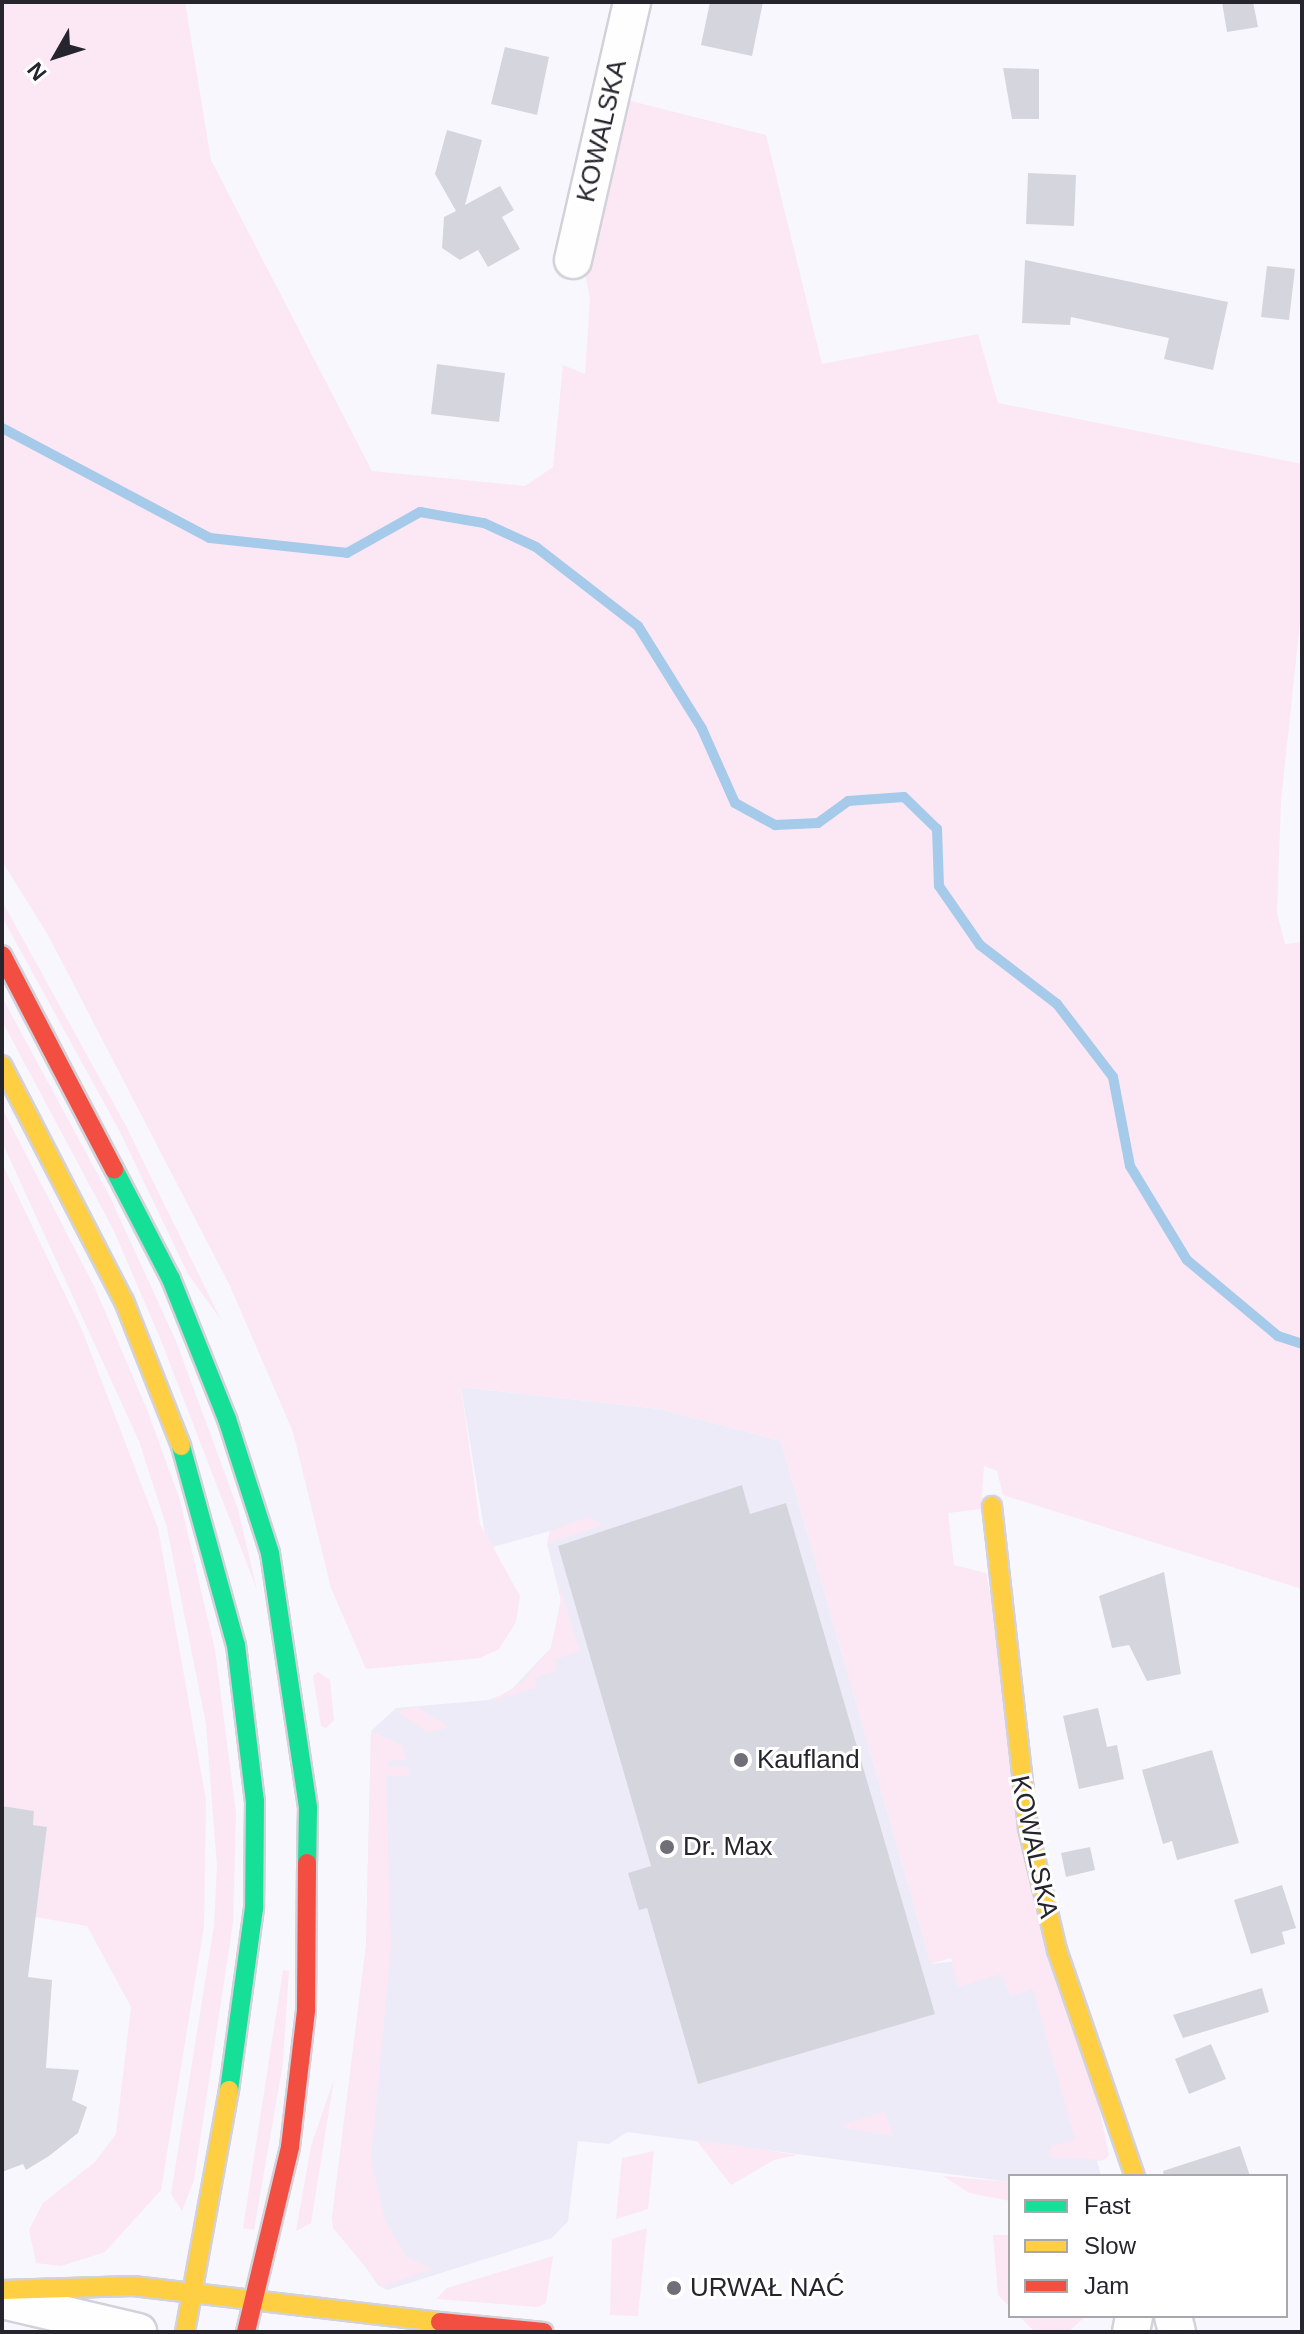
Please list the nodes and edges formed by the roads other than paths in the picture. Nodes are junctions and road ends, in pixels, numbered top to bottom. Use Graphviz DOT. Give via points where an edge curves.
graph roads {
  1 [pos="632,2"];
  2 [pos="573,260"];
  3 [pos="2,955"];
  4 [pos="2,1065"];
  5 [pos="992,1506"];
  6 [pos="1134,2174"];
  7 [pos="2,2290"];
  8 [pos="192,2293"];
  9 [pos="2,2300"];
  10 [pos="254,2305"];
  11 [pos="129,2331"];
  12 [pos="185,2332"];
  13 [pos="246,2332"];
  14 [pos="544,2332"];
  1 -- 2 [label="street, KOWALSKA"];
  3 -- 10 [label="main road" via="171,1279 227,1419 270,1553 284,1621 308,1808 310,1941 290,2147"];
  4 -- 8 [label="main road" via="124,1301 178,1435 236,1645 255,1801 254,1908 223,2134"];
  5 -- 6 [label="main road, KOWALSKA" via="1028,1828 1057,1950"];
  7 -- 8 [label="main road" via="133,2286"];
  8 -- 10 [label="main road"];
  8 -- 12 [label="main road"];
  9 -- 11 [label="street"];
  10 -- 13 [label="main road"];
  10 -- 14 [label="main road"];
}
